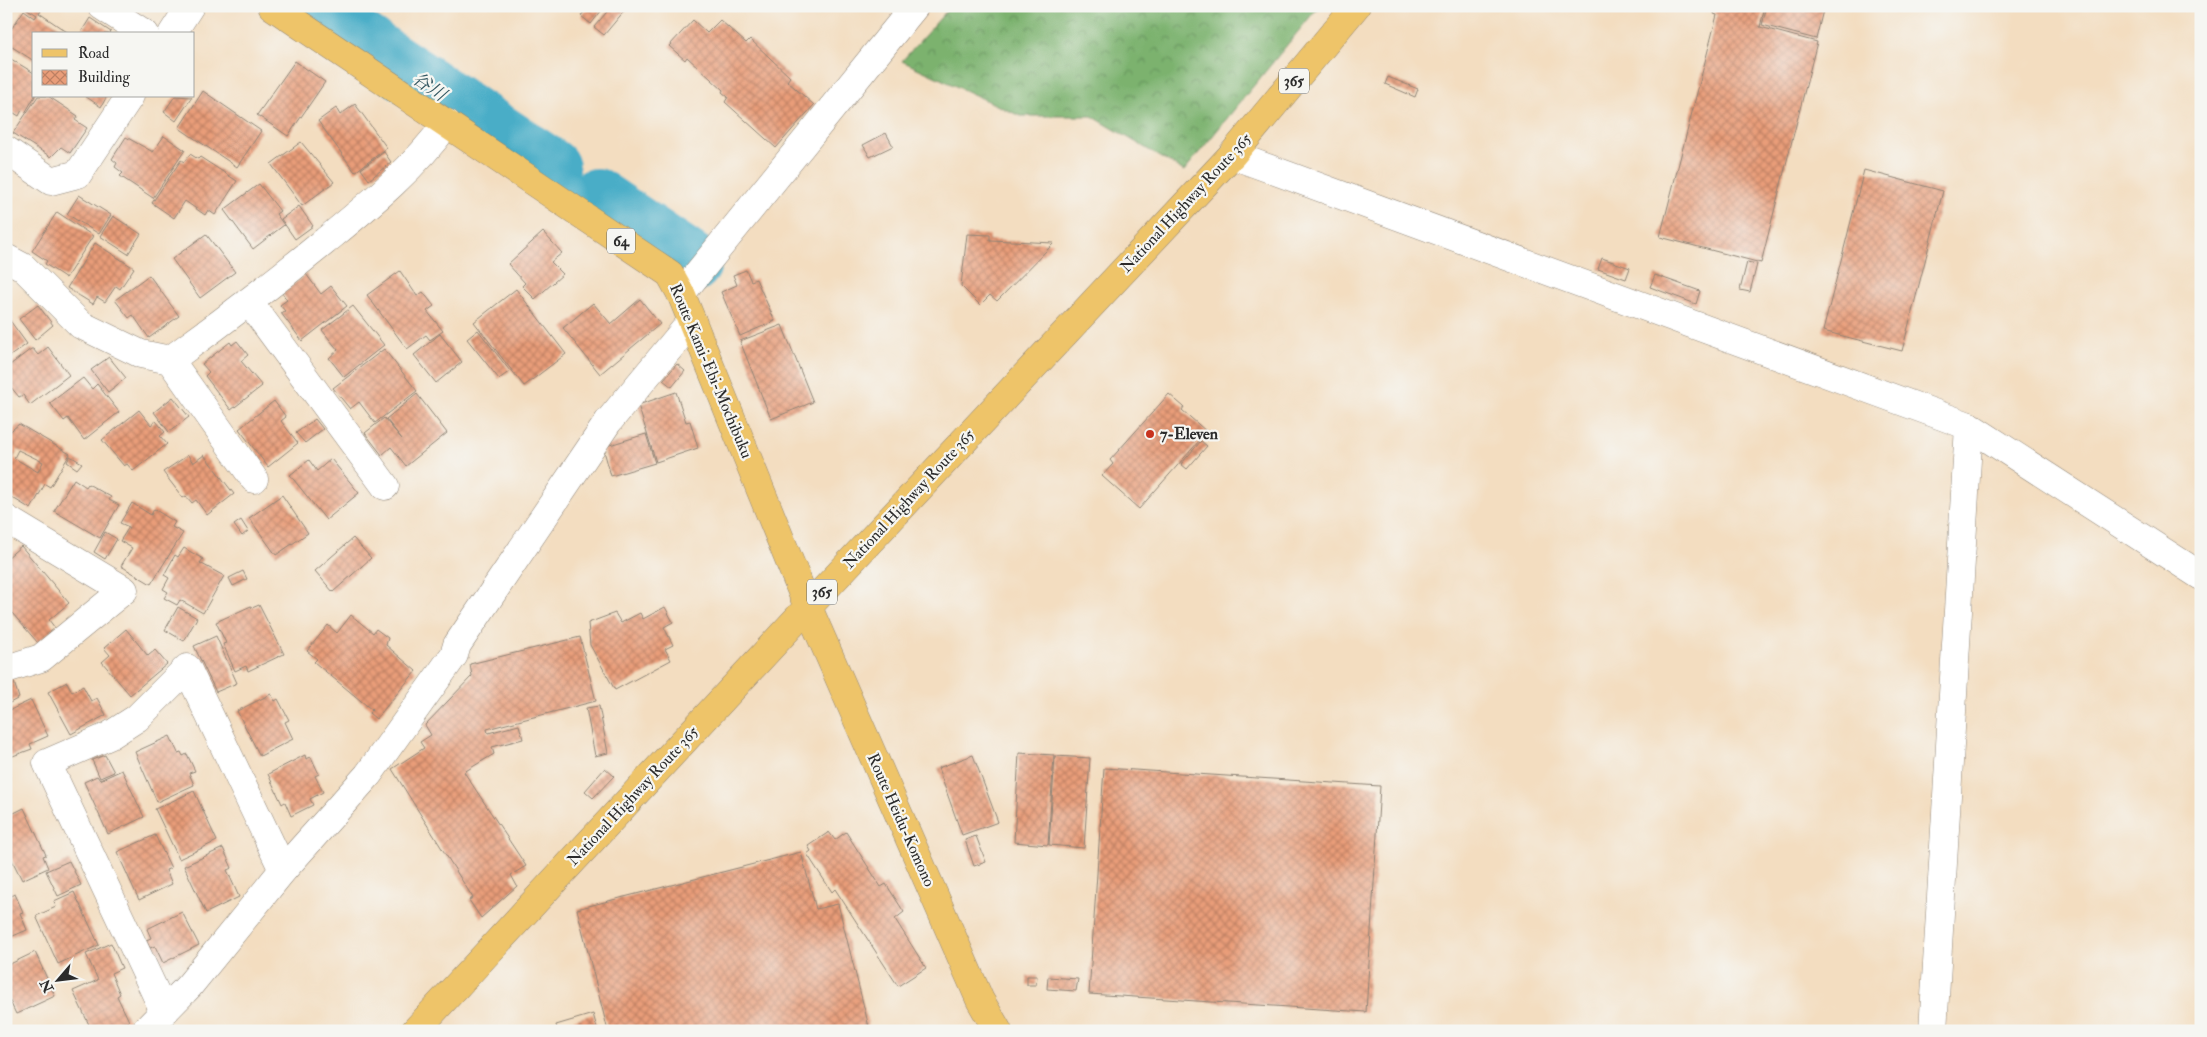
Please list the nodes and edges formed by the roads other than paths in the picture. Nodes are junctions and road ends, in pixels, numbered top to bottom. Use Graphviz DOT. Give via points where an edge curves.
graph roads {
  1 [pos="102,6"];
  2 [pos="190,6"];
  3 [pos="272,6"];
  4 [pos="915,6"];
  5 [pos="1356,6"];
  6 [pos="142,32"];
  7 [pos="173,32"];
  8 [pos="129,98"];
  9 [pos="447,123"];
  10 [pos="6,150"];
  11 [pos="1232,155"];
  12 [pos="6,258"];
  13 [pos="681,294"];
  14 [pos="250,302"];
  15 [pos="692,321"];
  16 [pos="170,360"];
  17 [pos="1969,426"];
  18 [pos="254,479"];
  19 [pos="385,486"];
  20 [pos="6,520"];
  21 [pos="2201,576"];
  22 [pos="808,607"];
  23 [pos="6,669"];
  24 [pos="283,870"];
  25 [pos="164,1011"];
  26 [pos="145,1031"];
  27 [pos="415,1031"];
  28 [pos="998,1031"];
  29 [pos="1933,1031"];
  1 -- 6 [label="street"];
  2 -- 7 [label="street"];
  3 -- 9 [label="main road, Route Kami-Ebi-Mochibuku / 64"];
  4 -- 13 [label="street"];
  5 -- 11 [label="main road, National Highway Route 365 / 365"];
  8 -- 10 [label="street" via="78,174 51,181"];
  9 -- 13 [label="main road, Route Kami-Ebi-Mochibuku / 64" via="670,274"];
  9 -- 14 [label="street" via="430,147 386,192"];
  11 -- 17 [label="street"];
  11 -- 22 [label="main road, National Highway Route 365 / 365"];
  12 -- 16 [label="street" via="23,267 81,325 141,354"];
  13 -- 15 [label="main road, Route Kami-Ebi-Mochibuku / 64"];
  14 -- 16 [label="street"];
  14 -- 19 [label="street"];
  15 -- 22 [label="main road, Route Kami-Ebi-Mochibuku / 64"];
  15 -- 24 [label="street" via="608,422 457,645 454,655 368,775"];
  16 -- 18 [label="street"];
  17 -- 21 [label="street"];
  17 -- 29 [label="street"];
  20 -- 23 [label="street" via="124,590 41,658"];
  22 -- 27 [label="main road, National Highway Route 365 / 365"];
  22 -- 28 [label="main road, Route Heidu-Komono" via="980,1000"];
  24 -- 25 [label="street" via="189,986"];
  24 -- 25 [label="street" via="187,668 137,718 109,736 47,764"];
  25 -- 26 [label="street"];
}
